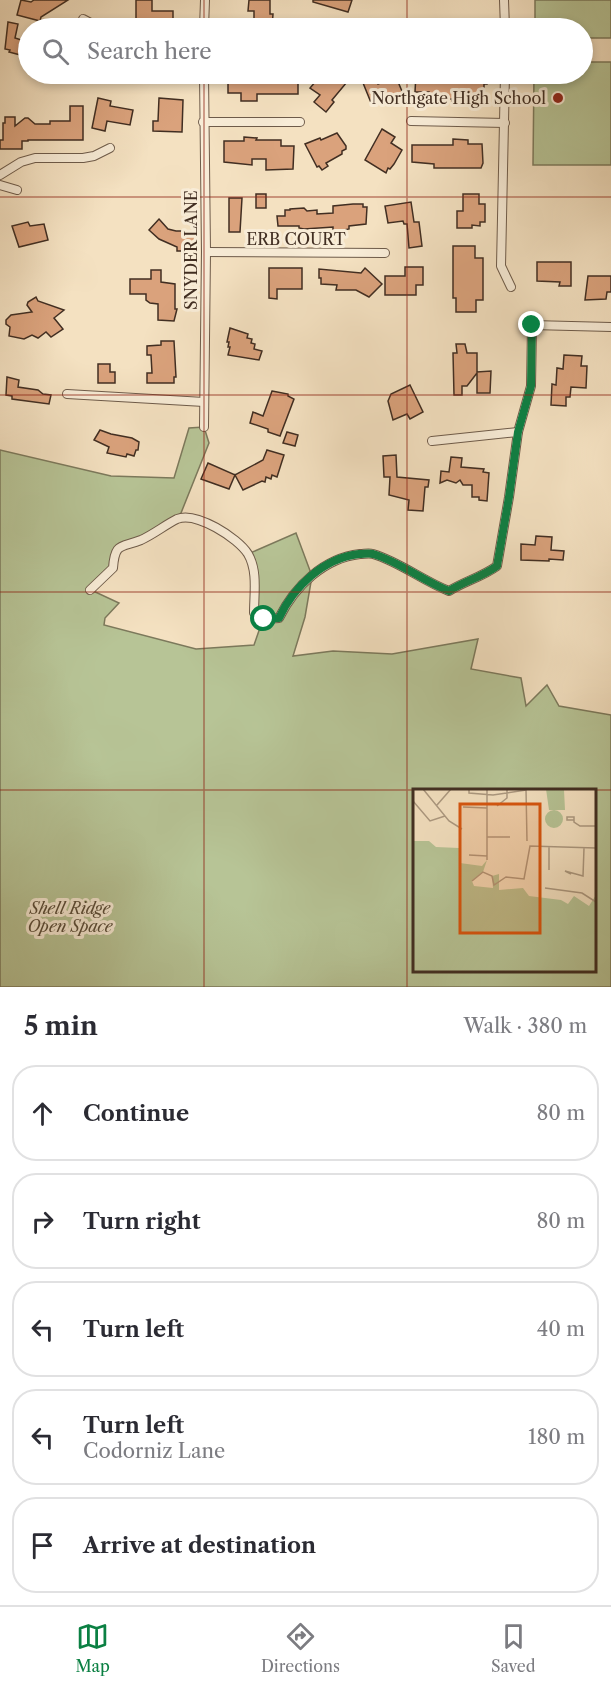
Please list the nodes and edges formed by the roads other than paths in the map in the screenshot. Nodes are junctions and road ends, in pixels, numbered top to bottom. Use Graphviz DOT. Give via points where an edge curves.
graph roads {
  1 [pos="205,0"];
  2 [pos="504,0"];
  3 [pos="204,18"];
  4 [pos="505,18"];
  5 [pos="204,84"];
  6 [pos="505,84"];
  7 [pos="411,121"];
  8 [pos="203,122"];
  9 [pos="300,122"];
  10 [pos="505,123"];
  11 [pos="110,148"];
  12 [pos="0,176"];
  13 [pos="0,185"];
  14 [pos="17,190"];
  15 [pos="206,252"];
  16 [pos="386,253"];
  17 [pos="511,287"];
  18 [pos="611,327"];
  19 [pos="67,394"];
  20 [pos="204,402"];
  21 [pos="204,427"];
  22 [pos="518,432"];
  23 [pos="432,441"];
  24 [pos="90,590"];
  1 -- 3 [label="street"];
  2 -- 4 [label="street"];
  5 -- 8 [label="street, SNYDER LANE"];
  6 -- 10 [label="street"];
  7 -- 10 [label="street"];
  8 -- 9 [label="street"];
  8 -- 15 [label="street, SNYDER LANE"];
  10 -- 17 [label="street" via="501,266"];
  11 -- 12 [label="street" via="83,158 35,158"];
  13 -- 14 [label="street"];
  15 -- 16 [label="street, ERB COURT"];
  15 -- 20 [label="street, SNYDER LANE"];
  18 -- 22 [label="street" via="532,325 531,386"];
  19 -- 20 [label="street"];
  20 -- 21 [label="street, SNYDER LANE"];
  22 -- 23 [label="street"];
  22 -- 24 [label="street" via="497,566 449,591 371,554 350,555 329,562 312,576 286,603 279,618 264,619 254,613 255,573 248,554 224,531 198,520 179,518 140,540 122,545 114,554 113,568"];
}
